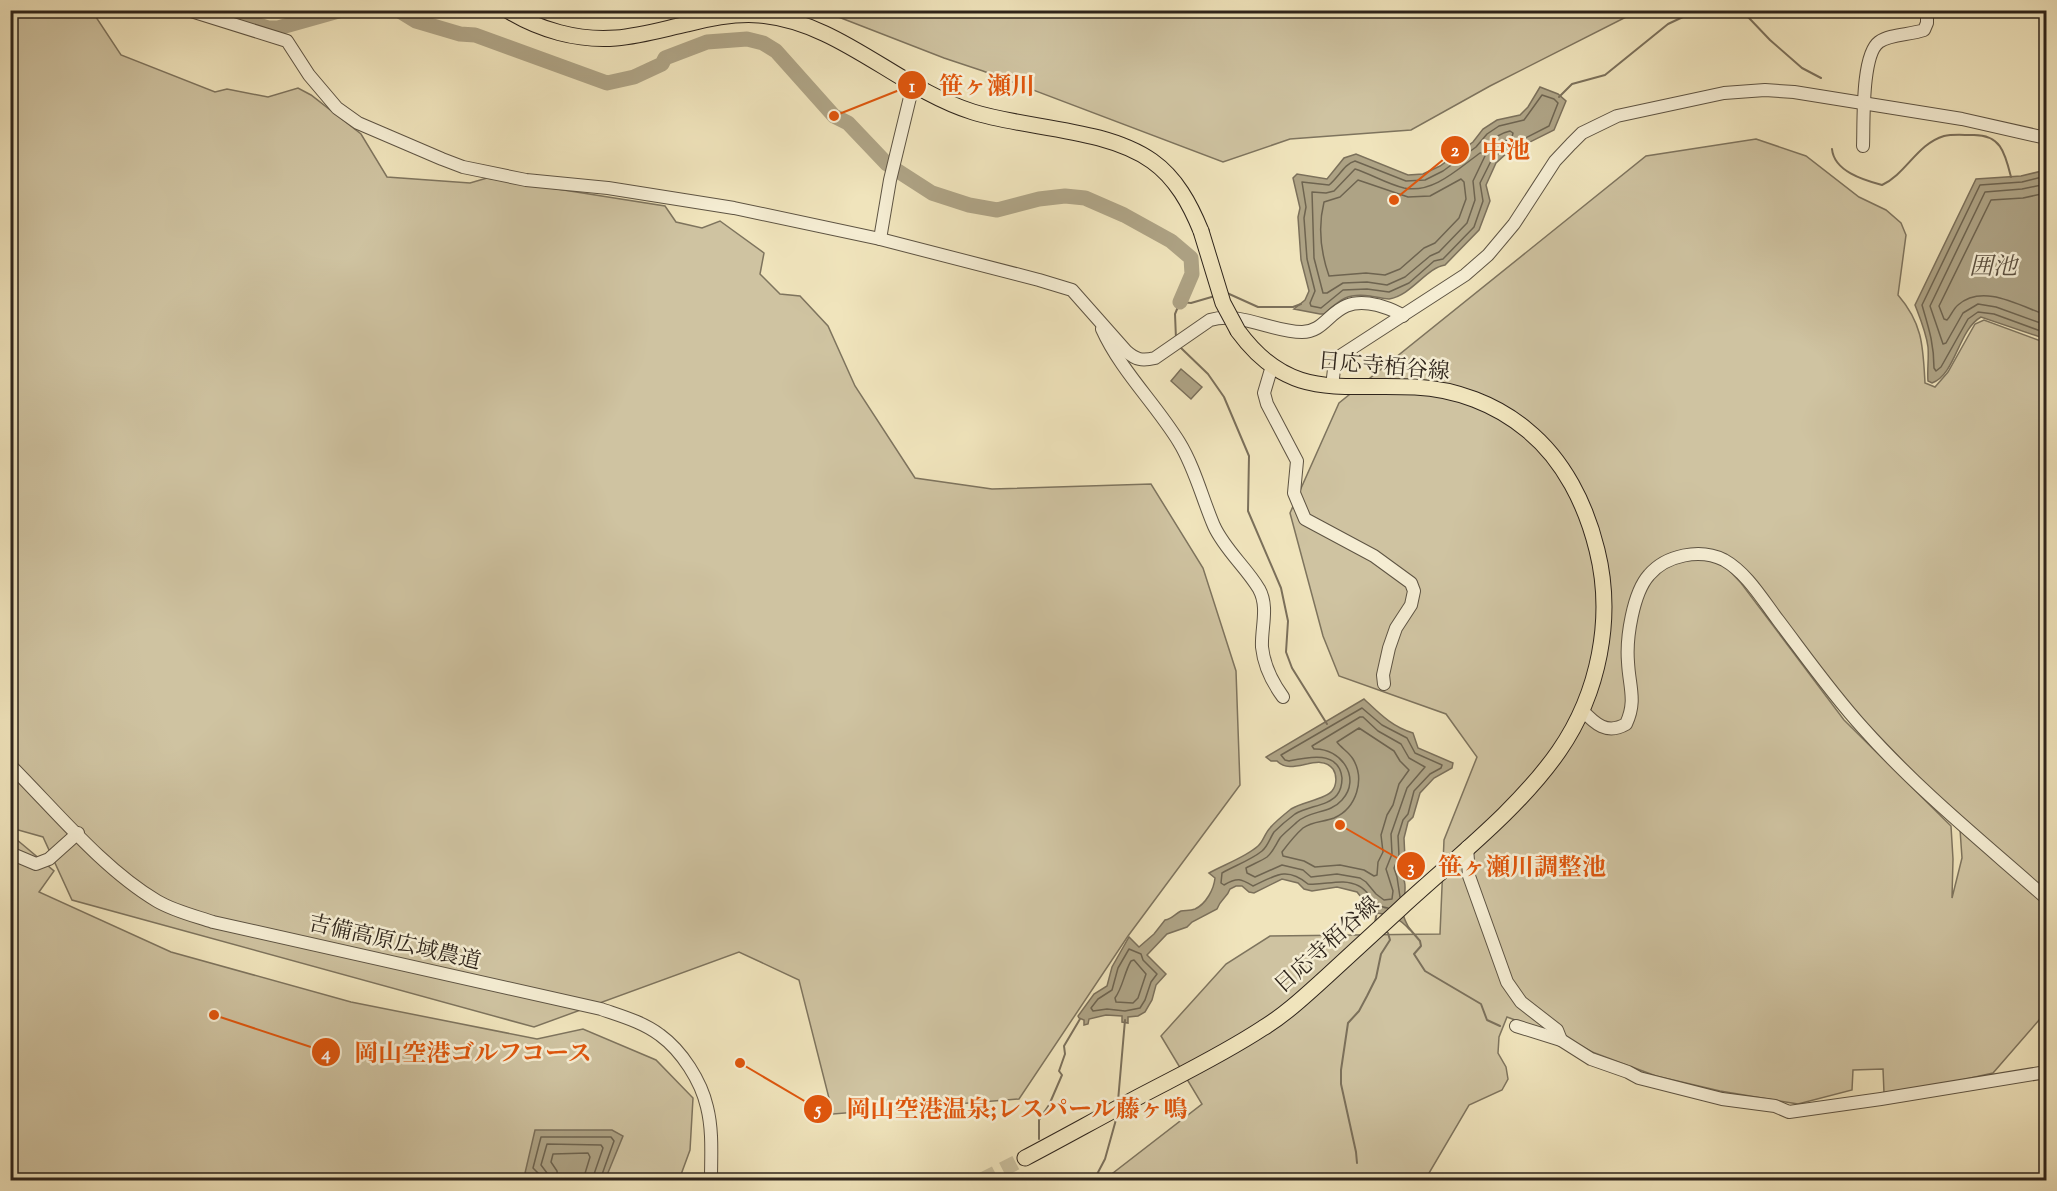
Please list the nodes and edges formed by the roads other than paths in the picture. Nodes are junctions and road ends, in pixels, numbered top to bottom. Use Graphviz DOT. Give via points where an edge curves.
graph roads {
  1 [pos="188,10"];
  2 [pos="507,10"];
  3 [pos="1927,10"];
  4 [pos="913,85"];
  5 [pos="1864,103"];
  6 [pos="2046,138"];
  7 [pos="1863,146"];
  8 [pos="880,239"];
  9 [pos="1403,316"];
  10 [pos="1097,317"];
  11 [pos="1272,366"];
  12 [pos="1332,387"];
  13 [pos="1384,684"];
  14 [pos="1283,697"];
  15 [pos="1582,710"];
  16 [pos="10,765"];
  17 [pos="78,834"];
  18 [pos="1467,847"];
  19 [pos="10,853"];
  20 [pos="2046,898"];
  21 [pos="1516,1026"];
  22 [pos="1560,1040"];
  23 [pos="2046,1072"];
  24 [pos="1025,1158"];
  25 [pos="711,1180"];
  1 -- 8 [label="street" via="287,41 322,92 344,113 381,134 463,167 526,180 723,206"];
  2 -- 4 [label="main road, 日応寺栢谷線" via="534,25 595,38 616,38 729,15 790,20 839,39"];
  3 -- 5 [label="street" via="1924,30 1879,42 1872,49"];
  4 -- 8 [label="street"];
  4 -- 11 [label="main road, 日応寺栢谷線, bridge" via="972,112 1086,135 1152,161 1177,186 1192,210 1223,303 1238,331"];
  5 -- 6 [label="street"];
  5 -- 7 [label="street"];
  5 -- 9 [label="street" via="1794,92 1742,91 1638,111 1599,124 1582,133 1555,161 1514,224 1488,255 1448,288"];
  8 -- 10 [label="street" via="1072,290"];
  9 -- 10 [label="street" via="1394,309 1355,303 1302,332 1217,318 1155,358 1145,360 1126,351"];
  9 -- 12 [label="street" via="1340,356"];
  10 -- 14 [label="street" via="1112,350 1179,443 1215,526 1259,590 1264,607 1262,646 1266,669"];
  11 -- 12 [label="main road, 日応寺栢谷線" via="1298,379"];
  11 -- 13 [label="street" via="1264,393 1297,460 1294,493 1305,519 1374,556 1411,583 1414,591 1389,648"];
  12 -- 15 [label="main road, 日応寺栢谷線" via="1417,387 1469,397 1528,430 1558,463 1586,512 1603,583 1604,628"];
  15 -- 18 [label="main road, 日応寺栢谷線" via="1540,776"];
  15 -- 20 [label="street" via="1607,729 1626,724 1633,703 1628,646 1635,603 1648,576 1667,561 1682,556 1704,555 1722,560 1738,569 1864,730"];
  16 -- 17 [label="street, 吉備高原広域農道"];
  17 -- 19 [label="street" via="49,859 36,864"];
  17 -- 25 [label="street, 吉備高原広域農道" via="133,885 185,913 601,1009 635,1021 674,1048 698,1084 711,1131"];
  18 -- 22 [label="street" via="1469,876 1508,982 1521,1002 1557,1030"];
  18 -- 24 [label="main road, 日応寺栢谷線" via="1304,997 1256,1032"];
  21 -- 22 [label="street"];
  22 -- 23 [label="street" via="1591,1059 1639,1078 1789,1112"];
}
